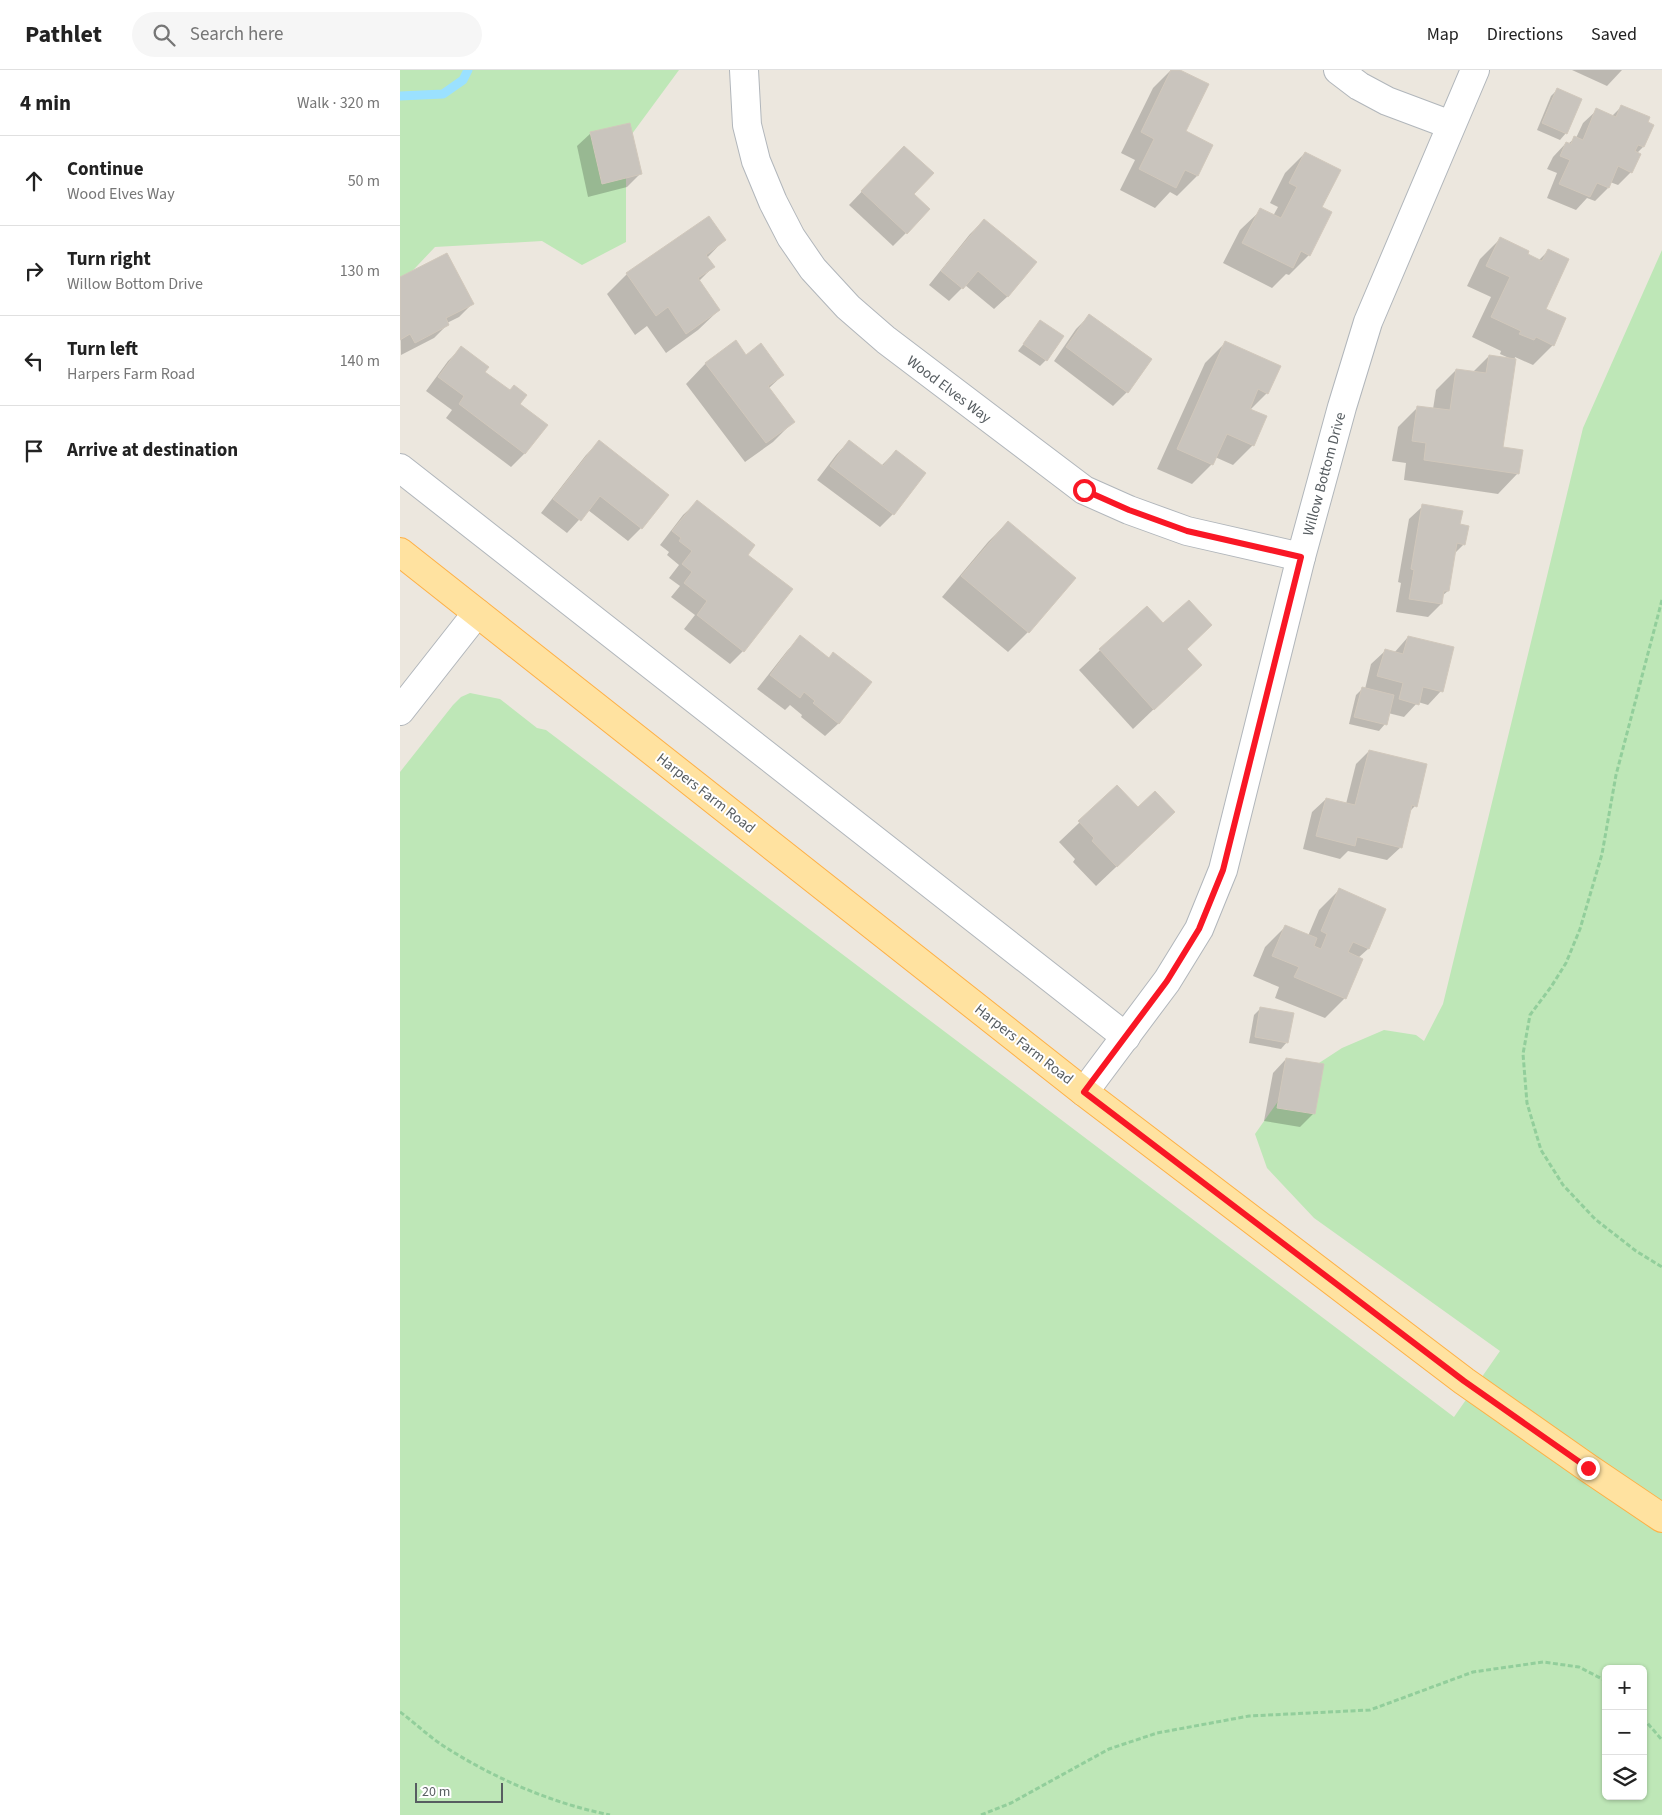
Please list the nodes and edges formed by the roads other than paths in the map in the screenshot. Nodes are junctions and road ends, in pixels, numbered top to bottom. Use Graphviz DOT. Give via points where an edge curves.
graph roads {
  1 [pos="744,70"];
  2 [pos="1338,70"];
  3 [pos="1475,70"];
  4 [pos="1451,124"];
  5 [pos="400,468"];
  6 [pos="400,552"];
  7 [pos="1301,557"];
  8 [pos="477,613"];
  9 [pos="400,711"];
  10 [pos="1126,1037"];
  11 [pos="1084,1092"];
  12 [pos="1662,1518"];
  1 -- 7 [label="street, Wood Elves Way" via="747,125 756,161 773,202 813,269 848,307 886,340 1084,490 1187,531"];
  2 -- 4 [label="street" via="1387,101"];
  3 -- 4 [label="street, Willow Bottom Drive"];
  4 -- 7 [label="street, Willow Bottom Drive" via="1368,322"];
  5 -- 10 [label="street"];
  6 -- 8 [label="main road, Harpers Farm Road"];
  7 -- 10 [label="street, Willow Bottom Drive" via="1223,870 1199,929 1167,981"];
  8 -- 9 [label="street"];
  8 -- 11 [label="main road, Harpers Farm Road"];
  10 -- 11 [label="street, Willow Bottom Drive"];
  11 -- 12 [label="main road, Harpers Farm Road" via="1464,1381"];
}
